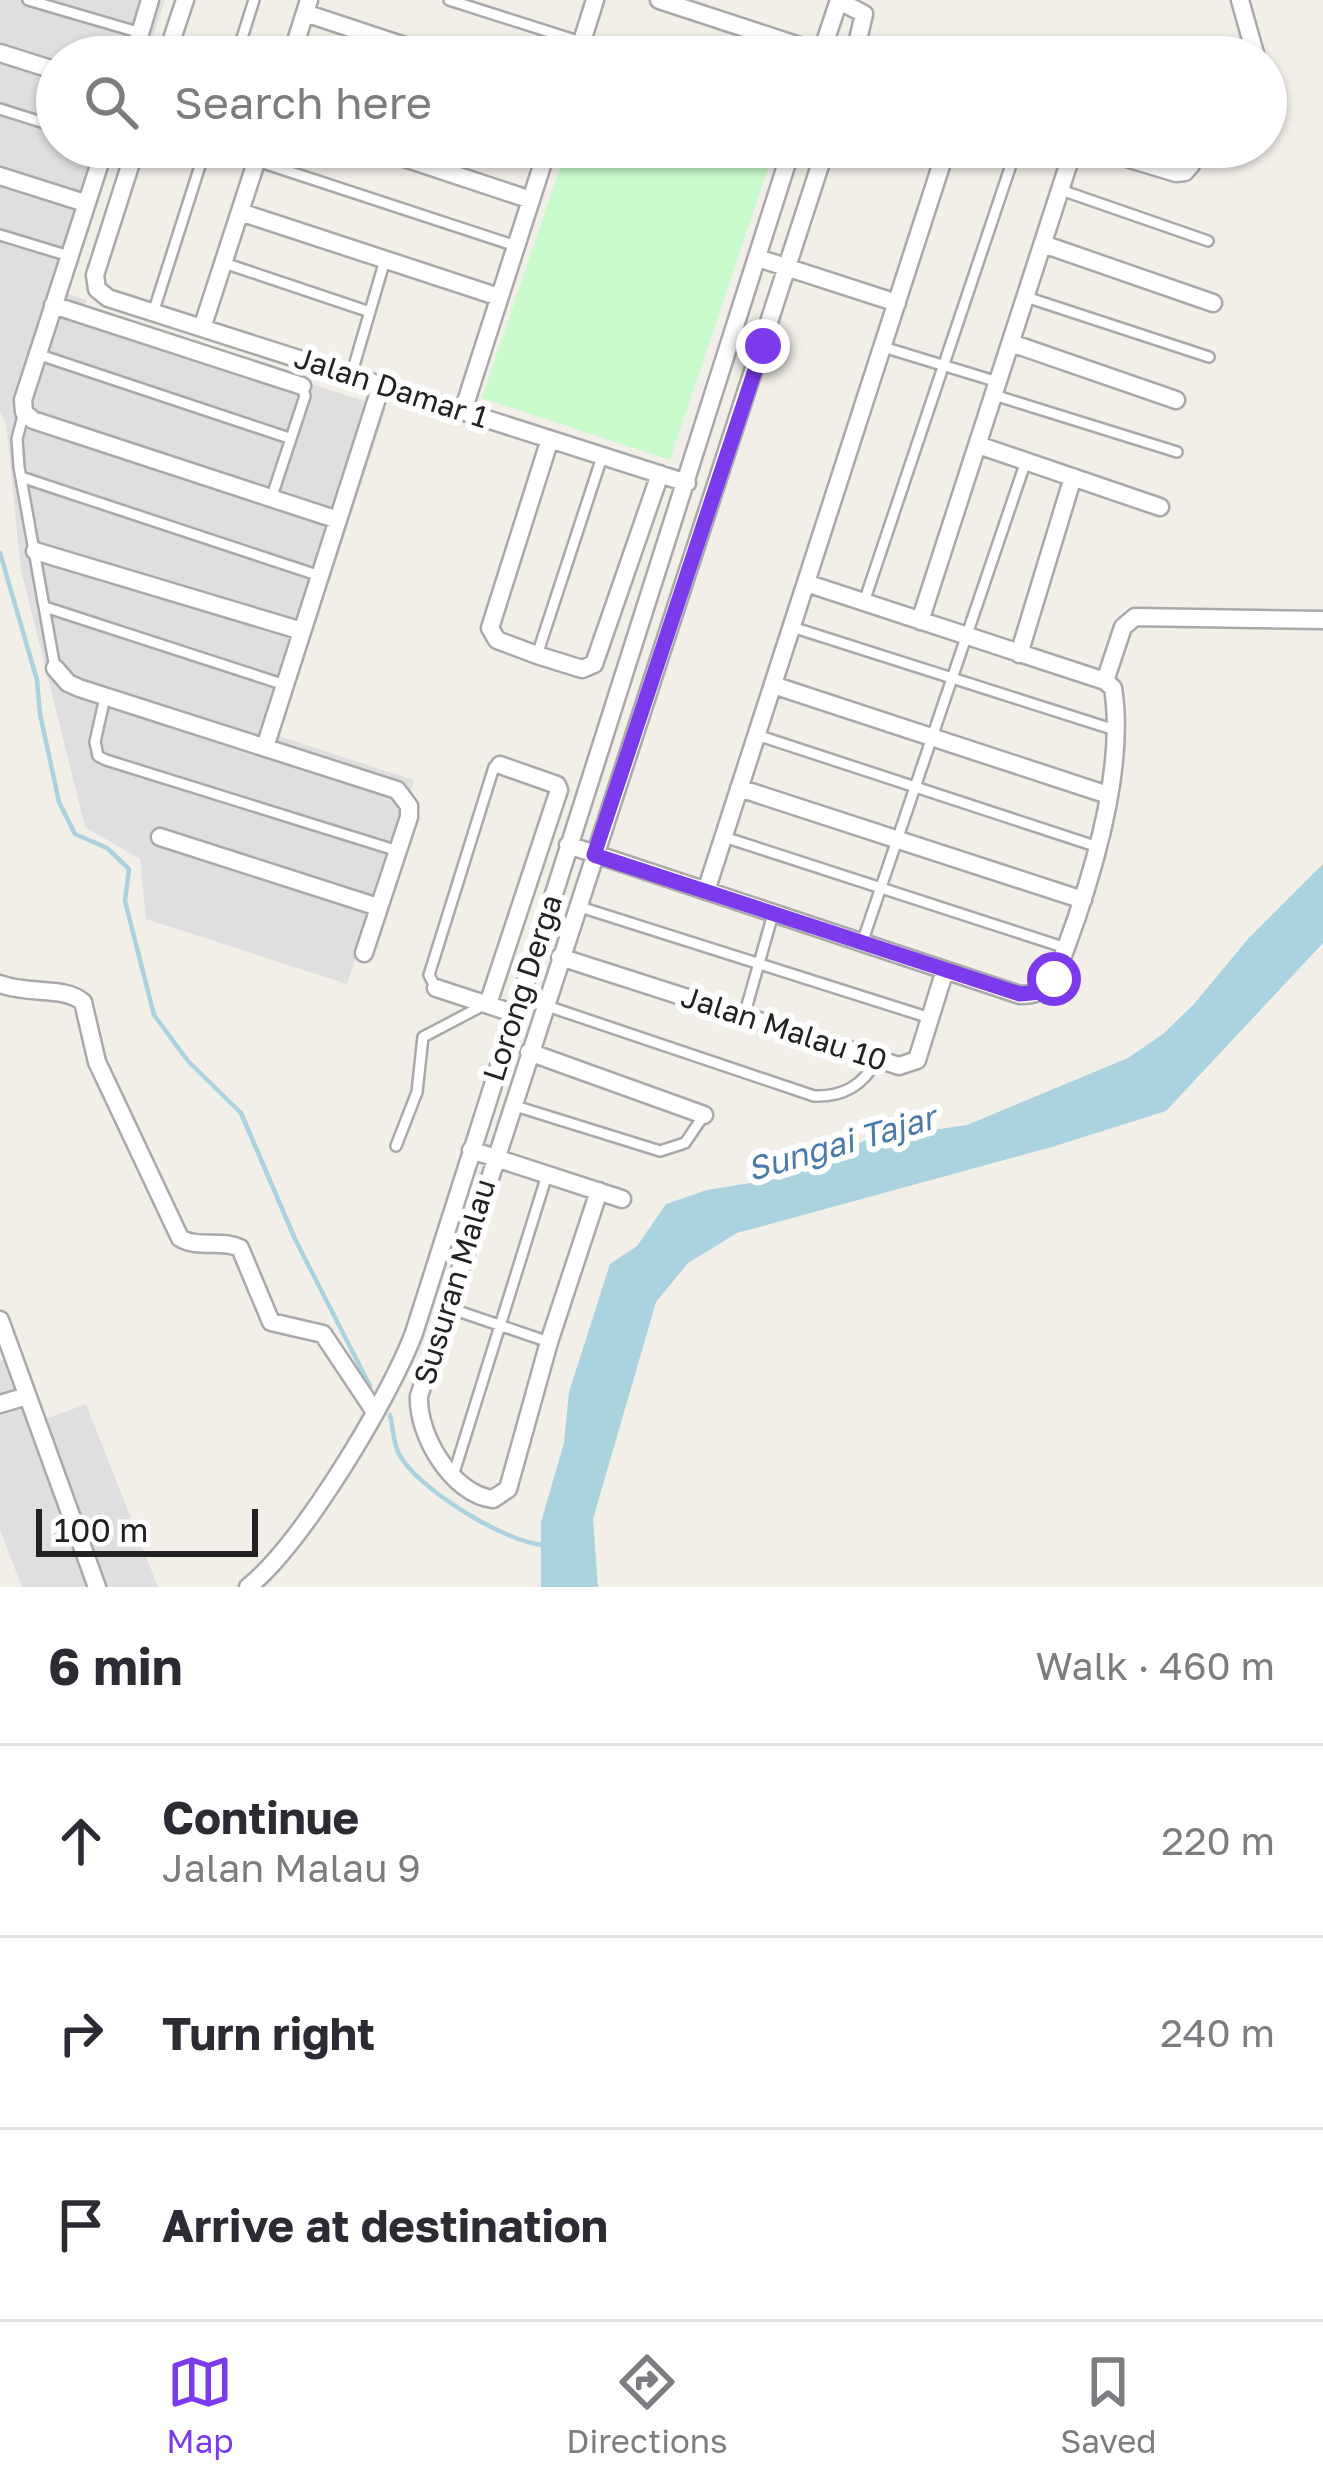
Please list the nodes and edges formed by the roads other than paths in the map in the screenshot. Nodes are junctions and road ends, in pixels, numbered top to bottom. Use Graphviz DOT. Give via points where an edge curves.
graph roads {
  1 [pos="28,0"];
  2 [pos="150,0"];
  3 [pos="184,0"];
  4 [pos="254,0"];
  5 [pos="449,0"];
  6 [pos="596,0"];
  7 [pos="659,0"];
  8 [pos="1240,0"];
  9 [pos="839,1"];
  10 [pos="307,6"];
  11 [pos="707,8"];
  12 [pos="141,33"];
  13 [pos="140,36"];
  14 [pos="173,36"];
  15 [pos="243,36"];
  16 [pos="298,36"];
  17 [pos="384,36"];
  18 [pos="545,36"];
  19 [pos="584,36"];
  20 [pos="775,36"];
  21 [pos="827,36"];
  22 [pos="859,36"];
  23 [pos="1250,36"];
  24 [pos="0,53"];
  25 [pos="36,64"];
  26 [pos="0,109"];
  27 [pos="36,121"];
  28 [pos="98,168"];
  29 [pos="129,168"];
  30 [pos="199,168"];
  31 [pos="254,168"];
  32 [pos="298,168"];
  33 [pos="434,168"];
  34 [pos="541,168"];
  35 [pos="786,168"];
  36 [pos="820,168"];
  37 [pos="940,168"];
  38 [pos="1010,168"];
  39 [pos="1068,168"];
  40 [pos="1159,168"];
  41 [pos="1188,168"];
  42 [pos="0,176"];
  43 [pos="1060,190"];
  44 [pos="531,200"];
  45 [pos="85,203"];
  46 [pos="240,212"];
  47 [pos="0,235"];
  48 [pos="1208,241"];
  49 [pos="1043,244"];
  50 [pos="516,246"];
  51 [pos="68,256"];
  52 [pos="758,258"];
  53 [pos="385,260"];
  54 [pos="224,263"];
  55 [pos="789,268"];
  56 [pos="500,297"];
  57 [pos="1026,297"];
  58 [pos="897,303"];
  59 [pos="1213,303"];
  60 [pos="53,305"];
  61 [pos="370,312"];
  62 [pos="153,313"];
  63 [pos="202,328"];
  64 [pos="1011,343"];
  65 [pos="882,347"];
  66 [pos="38,354"];
  67 [pos="1209,357"];
  68 [pos="944,366"];
  69 [pos="351,376"];
  70 [pos="302,386"];
  71 [pos="381,386"];
  72 [pos="996,389"];
  73 [pos="1176,400"];
  74 [pos="463,410"];
  75 [pos="24,412"];
  76 [pos="289,438"];
  77 [pos="550,439"];
  78 [pos="977,445"];
  79 [pos="1177,452"];
  80 [pos="602,457"];
  81 [pos="1026,461"];
  82 [pos="660,474"];
  83 [pos="21,477"];
  84 [pos="1073,477"];
  85 [pos="687,483"];
  86 [pos="271,499"];
  87 [pos="1160,507"];
  88 [pos="338,520"];
  89 [pos="35,551"];
  90 [pos="320,576"];
  91 [pos="806,583"];
  92 [pos="864,602"];
  93 [pos="44,607"];
  94 [pos="1323,620"];
  95 [pos="920,621"];
  96 [pos="792,627"];
  97 [pos="302,631"];
  98 [pos="965,636"];
  99 [pos="1019,654"];
  100 [pos="537,656"];
  101 [pos="55,668"];
  102 [pos="951,678"];
  103 [pos="1105,681"];
  104 [pos="773,685"];
  105 [pos="285,686"];
  106 [pos="105,697"];
  107 [pos="1115,730"];
  108 [pos="757,735"];
  109 [pos="929,736"];
  110 [pos="265,747"];
  111 [pos="500,765"];
  112 [pos="914,786"];
  113 [pos="739,788"];
  114 [pos="1108,795"];
  115 [pos="160,836"];
  116 [pos="724,836"];
  117 [pos="898,839"];
  118 [pos="568,845"];
  119 [pos="1098,847"];
  120 [pos="398,850"];
  121 [pos="594,855"];
  122 [pos="881,888"];
  123 [pos="706,891"];
  124 [pos="1083,899"];
  125 [pos="577,906"];
  126 [pos="378,907"];
  127 [pos="773,914"];
  128 [pos="862,943"];
  129 [pos="1066,948"];
  130 [pos="364,953"];
  131 [pos="560,957"];
  132 [pos="758,964"];
  133 [pos="945,970"];
  134 [pos="0,984"];
  135 [pos="436,988"];
  136 [pos="488,1004"];
  137 [pos="545,1005"];
  138 [pos="516,1014"];
  139 [pos="743,1016"];
  140 [pos="931,1018"];
  141 [pos="529,1052"];
  142 [pos="877,1060"];
  143 [pos="512,1105"];
  144 [pos="704,1115"];
  145 [pos="396,1146"];
  146 [pos="471,1150"];
  147 [pos="494,1158"];
  148 [pos="547,1175"];
  149 [pos="599,1191"];
  150 [pos="622,1198"];
  151 [pos="446,1307"];
  152 [pos="0,1320"];
  153 [pos="499,1326"];
  154 [pos="549,1342"];
  155 [pos="27,1396"];
  156 [pos="0,1404"];
  157 [pos="375,1412"];
  158 [pos="453,1476"];
  159 [pos="97,1587"];
  160 [pos="248,1587"];
  1 -- 12 [label="lane"];
  2 -- 12 [label="street"];
  3 -- 14 [label="street"];
  4 -- 15 [label="lane"];
  5 -- 18 [label="lane"];
  6 -- 19 [label="street"];
  7 -- 11 [label="street"];
  8 -- 23 [label="street"];
  9 -- 21 [label="street"];
  9 -- 22 [label="street" via="864,14"];
  10 -- 16 [label="street"];
  10 -- 17 [label="street"];
  11 -- 20 [label="street"];
  12 -- 13 [label="street"];
  24 -- 25 [label="street"];
  26 -- 27 [label="lane"];
  28 -- 45 [label="street"];
  29 -- 62 [label="street, Jalan Damar 1" via="96,266 97,289"];
  30 -- 62 [label="lane"];
  31 -- 46 [label="street"];
  32 -- 50 [label="lane"];
  33 -- 44 [label="street"];
  34 -- 44 [label="street"];
  35 -- 52 [label="street, Lorong Derga"];
  36 -- 55 [label="street, Susuran Malau"];
  37 -- 58 [label="street"];
  38 -- 68 [label="lane"];
  39 -- 43 [label="street"];
  40 -- 41 [label="street"];
  42 -- 45 [label="street"];
  43 -- 48 [label="lane"];
  43 -- 49 [label="street"];
  44 -- 50 [label="street"];
  45 -- 51 [label="street"];
  46 -- 53 [label="street"];
  46 -- 54 [label="street"];
  47 -- 51 [label="lane"];
  49 -- 57 [label="street"];
  49 -- 59 [label="street"];
  50 -- 56 [label="street"];
  51 -- 60 [label="street"];
  52 -- 55 [label="street"];
  52 -- 85 [label="street, Lorong Derga"];
  53 -- 56 [label="street"];
  53 -- 61 [label="lane"];
  54 -- 61 [label="lane"];
  54 -- 63 [label="street"];
  55 -- 58 [label="street"];
  55 -- 121 [label="street, Susuran Malau"];
  56 -- 74 [label="street"];
  57 -- 64 [label="street"];
  57 -- 67 [label="lane"];
  58 -- 65 [label="street"];
  60 -- 66 [label="street"];
  60 -- 70 [label="street"];
  61 -- 69 [label="lane"];
  62 -- 63 [label="street, Jalan Damar 1"];
  63 -- 69 [label="street, Jalan Damar 1"];
  64 -- 72 [label="street"];
  64 -- 73 [label="street"];
  65 -- 68 [label="lane"];
  65 -- 91 [label="street"];
  66 -- 75 [label="street"];
  66 -- 76 [label="lane"];
  68 -- 72 [label="lane"];
  68 -- 92 [label="lane"];
  69 -- 71 [label="street, Jalan Damar 1"];
  70 -- 76 [label="lane"];
  71 -- 74 [label="street, Jalan Damar 1"];
  71 -- 88 [label="street"];
  72 -- 78 [label="street"];
  72 -- 79 [label="lane"];
  74 -- 77 [label="street, Jalan Damar 1"];
  75 -- 83 [label="lane"];
  75 -- 86 [label="street"];
  76 -- 86 [label="lane"];
  77 -- 80 [label="street, Jalan Damar 1"];
  77 -- 100 [label="street" via="490,628 497,640"];
  78 -- 81 [label="street"];
  78 -- 95 [label="street"];
  80 -- 82 [label="street, Jalan Damar 1"];
  80 -- 100 [label="lane"];
  81 -- 84 [label="street"];
  81 -- 98 [label="lane"];
  82 -- 85 [label="street, Jalan Damar 1"];
  82 -- 100 [label="street" via="595,664 582,669"];
  83 -- 89 [label="lane"];
  83 -- 90 [label="lane"];
  84 -- 87 [label="street"];
  84 -- 99 [label="street"];
  85 -- 118 [label="street, Lorong Derga"];
  86 -- 88 [label="street"];
  88 -- 90 [label="street"];
  89 -- 93 [label="lane"];
  89 -- 97 [label="street"];
  90 -- 97 [label="street"];
  91 -- 92 [label="street"];
  91 -- 96 [label="street"];
  92 -- 95 [label="street"];
  93 -- 101 [label="lane"];
  93 -- 105 [label="lane"];
  94 -- 103 [label="street" via="1135,617 1123,627"];
  95 -- 98 [label="street"];
  96 -- 102 [label="lane"];
  96 -- 104 [label="street"];
  97 -- 105 [label="street"];
  98 -- 99 [label="street"];
  98 -- 102 [label="lane"];
  99 -- 103 [label="street"];
  101 -- 106 [label="street" via="68,683"];
  102 -- 107 [label="lane"];
  102 -- 109 [label="lane"];
  103 -- 107 [label="street" via="1113,688"];
  104 -- 108 [label="street"];
  104 -- 109 [label="street"];
  105 -- 110 [label="street"];
  106 -- 110 [label="street"];
  106 -- 120 [label="lane" via="98,756"];
  107 -- 114 [label="street"];
  108 -- 112 [label="lane"];
  108 -- 113 [label="street"];
  109 -- 112 [label="lane"];
  109 -- 114 [label="street"];
  110 -- 120 [label="street" via="398,790 409,806"];
  111 -- 135 [label="lane" via="472,827 435,954 429,975"];
  111 -- 136 [label="street" via="559,790"];
  112 -- 117 [label="lane"];
  112 -- 119 [label="lane"];
  113 -- 116 [label="street"];
  113 -- 117 [label="street"];
  114 -- 119 [label="street"];
  115 -- 126 [label="street"];
  116 -- 122 [label="lane"];
  116 -- 123 [label="street"];
  117 -- 122 [label="lane"];
  117 -- 124 [label="street"];
  118 -- 121 [label="street"];
  118 -- 138 [label="street, Lorong Derga"];
  119 -- 124 [label="street"];
  120 -- 126 [label="street"];
  121 -- 123 [label="street"];
  121 -- 125 [label="street, Susuran Malau"];
  122 -- 128 [label="lane"];
  122 -- 129 [label="lane"];
  123 -- 127 [label="street"];
  124 -- 129 [label="street"];
  125 -- 131 [label="street, Susuran Malau"];
  125 -- 132 [label="lane"];
  126 -- 130 [label="street"];
  127 -- 128 [label="street"];
  127 -- 132 [label="lane"];
  128 -- 133 [label="street"];
  129 -- 133 [label="street" via="1054,979 1031,995"];
  131 -- 137 [label="street, Susuran Malau"];
  131 -- 139 [label="street, Jalan Malau 10"];
  132 -- 139 [label="lane"];
  132 -- 140 [label="lane"];
  133 -- 140 [label="street, Jalan Malau 10"];
  134 -- 157 [label="street" via="68,992 83,1002 97,1062 180,1238 240,1248 272,1322 323,1334"];
  135 -- 136 [label="street"];
  136 -- 138 [label="street"];
  136 -- 145 [label="lane" via="424,1036 417,1092"];
  137 -- 141 [label="street, Susuran Malau"];
  137 -- 142 [label="lane" via="814,1096 854,1088"];
  138 -- 146 [label="street, Lorong Derga"];
  139 -- 142 [label="street, Jalan Malau 10"];
  140 -- 142 [label="street, Jalan Malau 10" via="912,1064"];
  141 -- 143 [label="street, Susuran Malau"];
  141 -- 144 [label="street"];
  143 -- 144 [label="lane" via="660,1151 685,1143"];
  143 -- 147 [label="street, Susuran Malau"];
  146 -- 147 [label="street"];
  146 -- 157 [label="street, Lorong Derga" via="414,1333"];
  147 -- 148 [label="street"];
  147 -- 151 [label="street, Susuran Malau"];
  148 -- 149 [label="street"];
  148 -- 153 [label="lane"];
  149 -- 150 [label="street"];
  149 -- 154 [label="street"];
  151 -- 153 [label="lane"];
  151 -- 158 [label="street, Susuran Malau" via="418,1408"];
  152 -- 155 [label="street"];
  153 -- 154 [label="lane"];
  153 -- 158 [label="lane"];
  154 -- 158 [label="street" via="508,1490 485,1498"];
  155 -- 156 [label="street"];
  155 -- 159 [label="street"];
  157 -- 160 [label="street, Lorong Derga" via="282,1553"];
}
